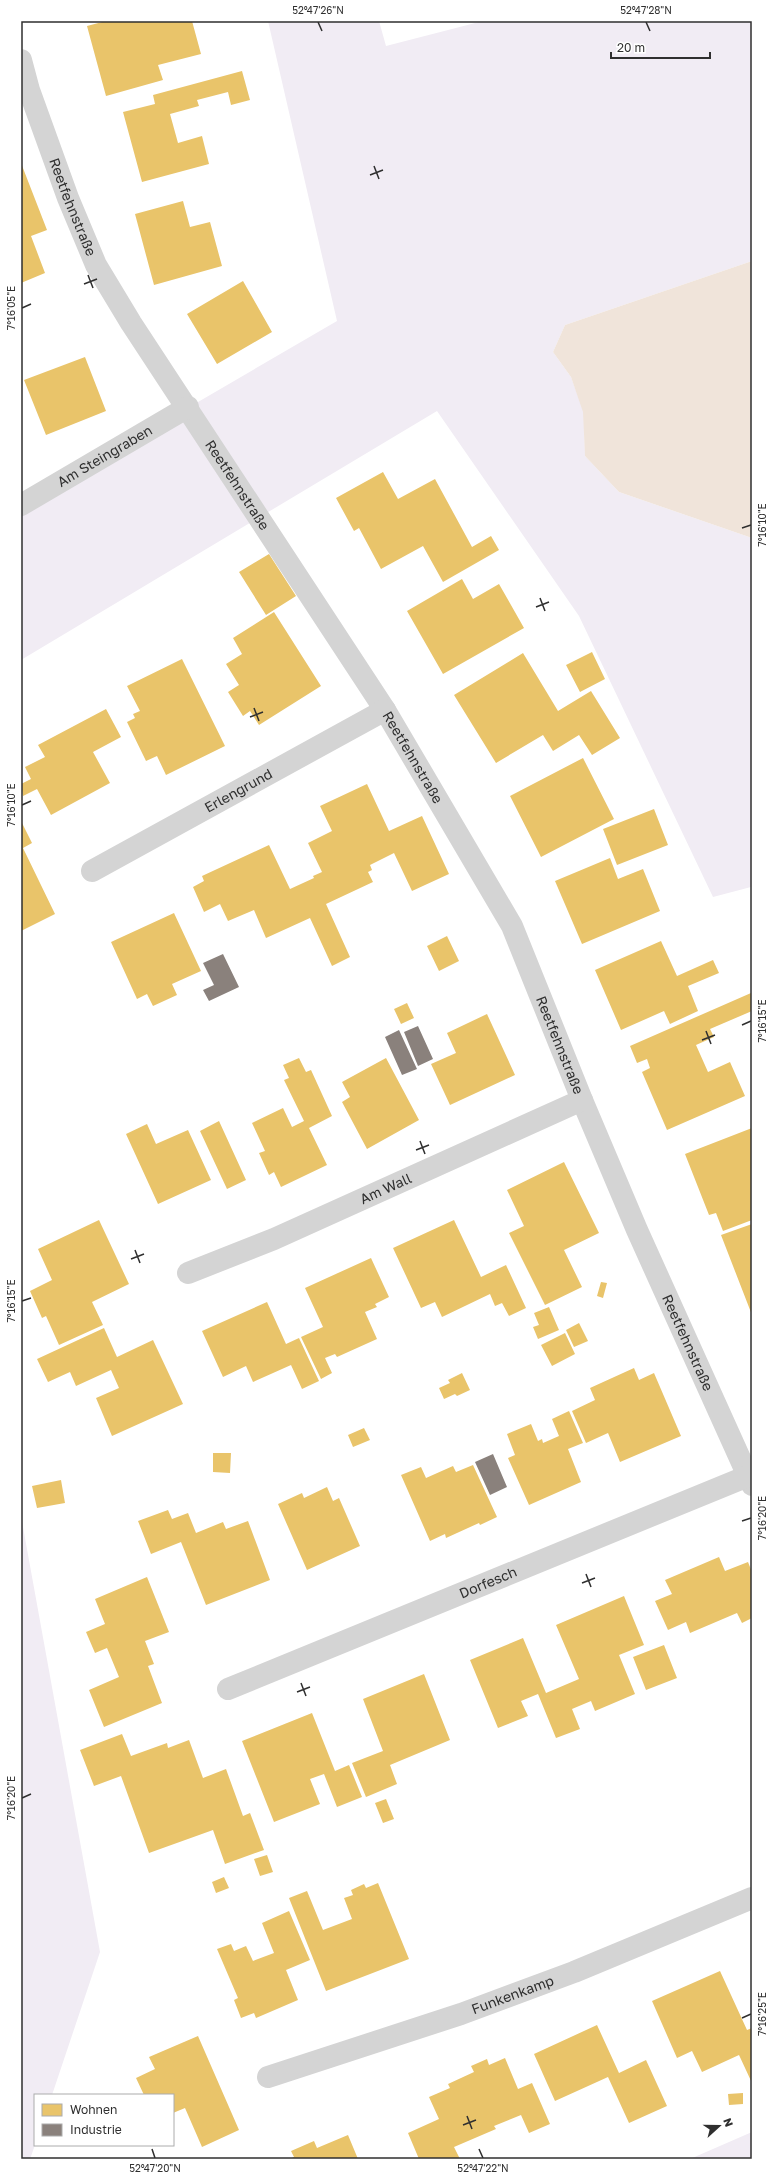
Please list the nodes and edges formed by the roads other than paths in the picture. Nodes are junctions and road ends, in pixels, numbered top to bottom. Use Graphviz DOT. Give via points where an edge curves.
graph roads {
  1 [pos="21,60"];
  2 [pos="25,91"];
  3 [pos="188,407"];
  4 [pos="21,505"];
  5 [pos="385,710"];
  6 [pos="92,871"];
  7 [pos="582,1100"];
  8 [pos="188,1273"];
  9 [pos="750,1481"];
  10 [pos="228,1689"];
  11 [pos="752,1898"];
  12 [pos="268,2077"];
  1 -- 2 [label="street, Reetfehnstraße"];
  2 -- 3 [label="street, Reetfehnstraße" via="96,264 131,323"];
  3 -- 4 [label="street, Am Steingraben"];
  3 -- 5 [label="street, Reetfehnstraße"];
  5 -- 6 [label="street, Erlengrund"];
  5 -- 7 [label="street, Reetfehnstraße" via="512,926"];
  7 -- 8 [label="street, Am Wall" via="274,1239"];
  7 -- 9 [label="street, Reetfehnstraße" via="637,1230"];
  9 -- 10 [label="street, Dorfesch"];
  11 -- 12 [label="street, Funkenkamp" via="574,1972 482,2006"];
}
